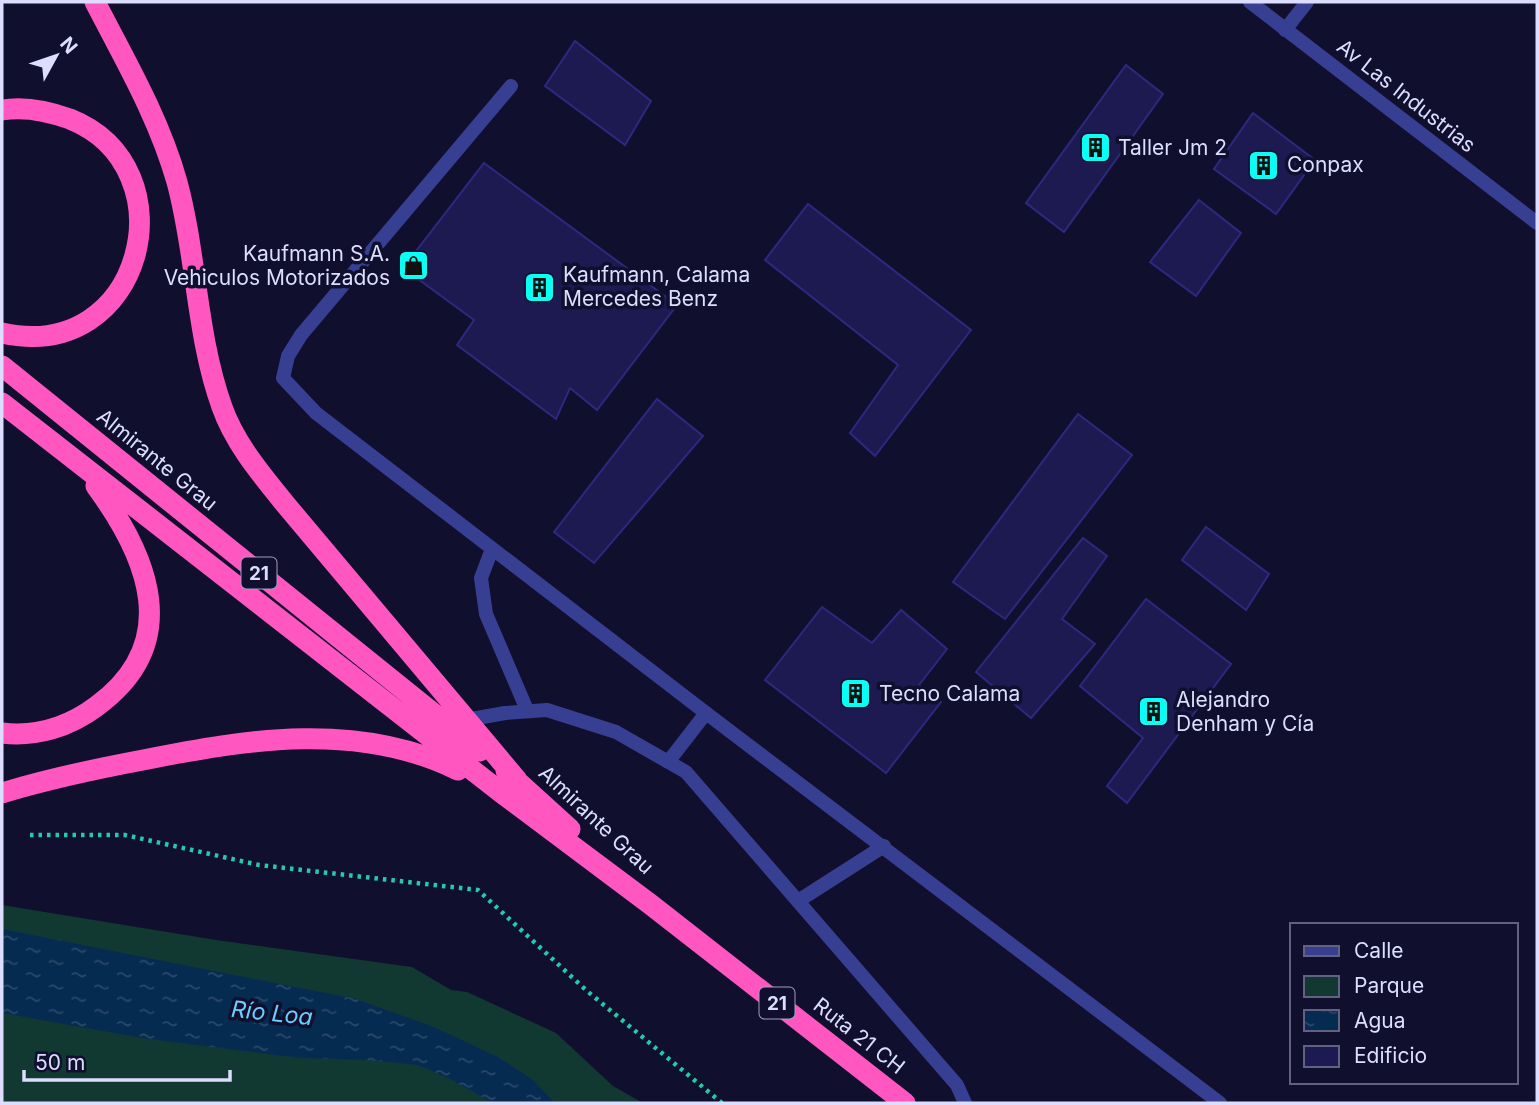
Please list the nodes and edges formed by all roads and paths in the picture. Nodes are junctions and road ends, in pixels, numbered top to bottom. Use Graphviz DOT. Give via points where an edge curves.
graph roads {
  1 [pos="95,2"];
  2 [pos="1250,2"];
  3 [pos="1307,2"];
  4 [pos="1286,30"];
  5 [pos="511,86"];
  6 [pos="2,110"];
  7 [pos="1537,223"];
  8 [pos="2,333"];
  9 [pos="2,366"];
  10 [pos="2,403"];
  11 [pos="81,465"];
  12 [pos="492,549"];
  13 [pos="527,710"];
  14 [pos="706,713"];
  15 [pos="466,720"];
  16 [pos="2,733"];
  17 [pos="668,762"];
  18 [pos="510,787"];
  19 [pos="2,793"];
  20 [pos="30,835"];
  21 [pos="884,846"];
  22 [pos="798,901"];
  23 [pos="650,904"];
  24 [pos="722,1103"];
  25 [pos="905,1103"];
  26 [pos="965,1103"];
  27 [pos="1220,1103"];
  1 -- 15 [label="highway" via="167,149 192,251 206,353 231,429 271,486"];
  2 -- 4 [label="street, Av Las Industrias"];
  3 -- 4 [label="street"];
  4 -- 7 [label="street, Av Las Industrias"];
  5 -- 12 [label="street" via="300,335 283,378 316,412"];
  6 -- 8 [label="highway" via="24,108 57,114 95,133 130,174 139,223 129,272 120,290 97,315 57,335 41,338"];
  9 -- 18 [label="highway, Almirante Grau / 21"];
  10 -- 11 [label="highway, Almirante Grau / 21"];
  11 -- 16 [label="highway" via="119,517 142,563 148,607 144,645 128,678 85,715 50,730"];
  11 -- 18 [label="highway, Almirante Grau / 21"];
  12 -- 13 [label="street" via="481,578 486,614"];
  12 -- 14 [label="street"];
  13 -- 15 [label="street"];
  13 -- 17 [label="street" via="547,710 616,732"];
  14 -- 17 [label="street"];
  14 -- 21 [label="street"];
  15 -- 18 [label="highway"];
  17 -- 22 [label="street" via="686,772"];
  18 -- 19 [label="highway" via="413,751 292,739 218,745"];
  18 -- 23 [label="highway, Almirante Grau / 21"];
  20 -- 24 [label="path" via="125,835 259,865 478,890 587,991"];
  21 -- 22 [label="street"];
  21 -- 27 [label="street"];
  22 -- 26 [label="street" via="957,1086"];
  23 -- 25 [label="highway, Ruta 21 CH / 21"];
}
